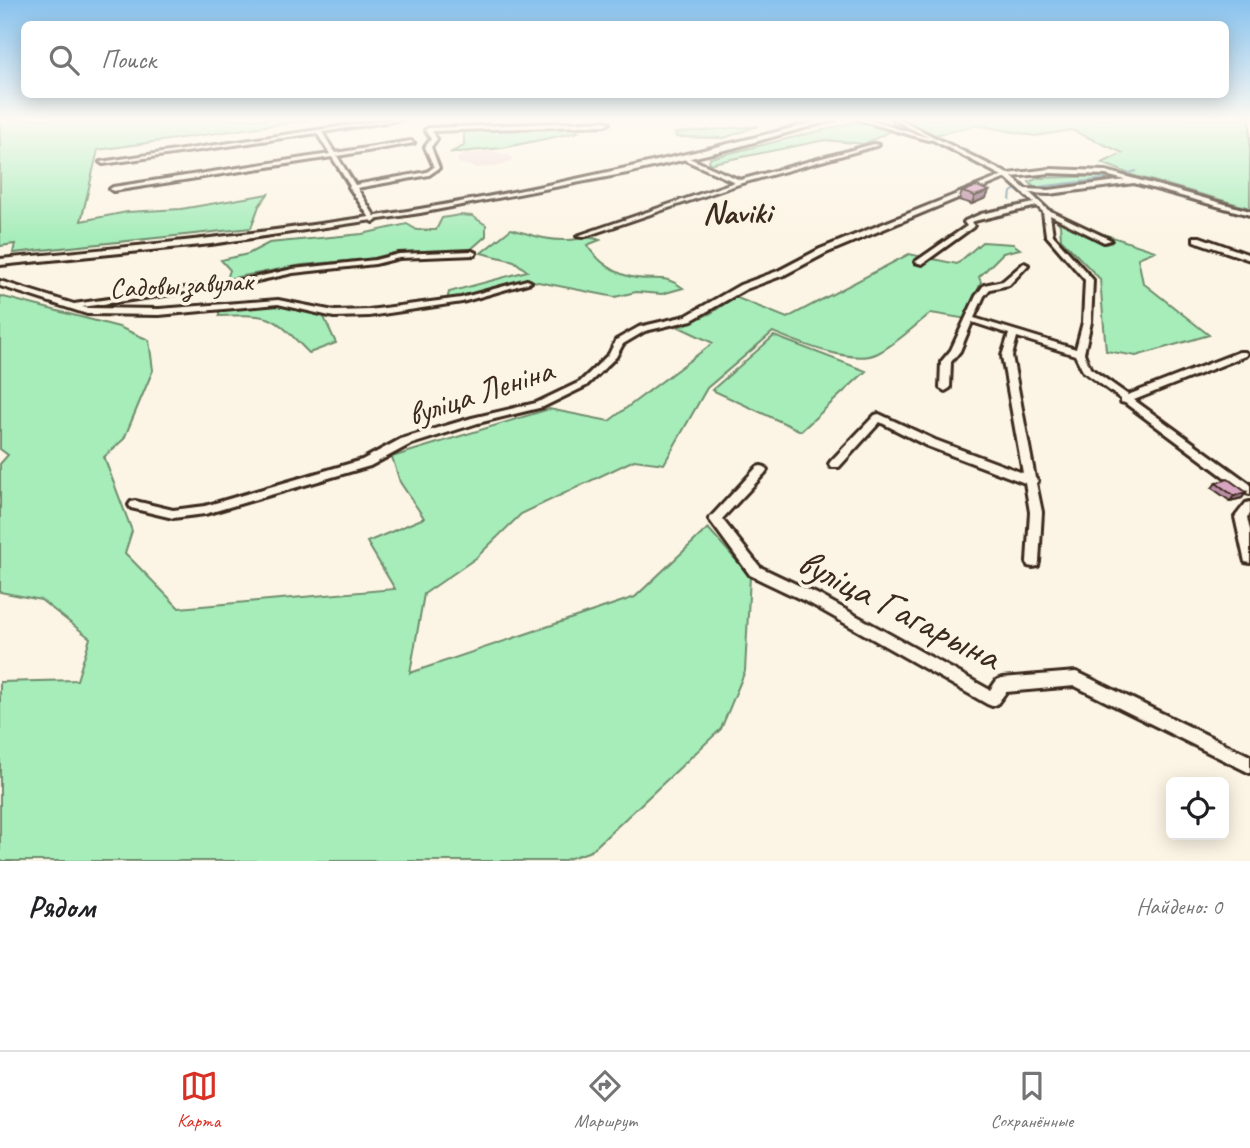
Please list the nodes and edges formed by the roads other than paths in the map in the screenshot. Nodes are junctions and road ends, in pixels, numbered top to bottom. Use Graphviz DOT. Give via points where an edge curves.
graph roads {
  1 [pos="123,159"];
  2 [pos="310,159"];
  3 [pos="340,159"];
  4 [pos="434,159"];
  5 [pos="687,159"];
  6 [pos="824,159"];
  7 [pos="972,159"];
  8 [pos="103,162"];
  9 [pos="1007,176"];
  10 [pos="1134,181"];
  11 [pos="740,182"];
  12 [pos="352,187"];
  13 [pos="113,190"];
  14 [pos="1024,191"];
  15 [pos="1038,204"];
  16 [pos="1046,211"];
  17 [pos="1250,213"];
  18 [pos="374,220"];
  19 [pos="581,236"];
  20 [pos="1196,239"];
  21 [pos="1107,240"];
  22 [pos="472,253"];
  23 [pos="1250,258"];
  24 [pos="0,262"];
  25 [pos="919,262"];
  26 [pos="1024,265"];
  27 [pos="527,282"];
  28 [pos="0,283"];
  29 [pos="71,306"];
  30 [pos="970,319"];
  31 [pos="1014,333"];
  32 [pos="1079,353"];
  33 [pos="1242,354"];
  34 [pos="945,388"];
  35 [pos="1125,400"];
  36 [pos="835,464"];
  37 [pos="761,470"];
  38 [pos="1032,481"];
  39 [pos="1250,490"];
  40 [pos="135,505"];
  41 [pos="1250,506"];
  42 [pos="1250,558"];
  43 [pos="1033,562"];
  44 [pos="1250,765"];
  1 -- 8 [label="street"];
  2 -- 13 [label="street"];
  3 -- 12 [label="street"];
  4 -- 12 [label="street" via="437,167 429,173"];
  5 -- 11 [label="street"];
  5 -- 18 [label="main road"];
  6 -- 11 [label="street"];
  7 -- 9 [label="street"];
  9 -- 10 [label="street, вуліца Леніна" via="1050,171 1106,173"];
  9 -- 14 [label="street"];
  9 -- 40 [label="street, вуліца Леніна" via="743,286 689,317 642,329 619,342 613,355 583,384 539,405 417,438 366,463 205,510 173,514"];
  10 -- 14 [label="street"];
  10 -- 17 [label="street, вуліца Леніна"];
  11 -- 19 [label="street"];
  12 -- 18 [label="street"];
  14 -- 15 [label="street"];
  15 -- 16 [label="street"];
  15 -- 25 [label="street" via="978,215 967,222 971,226"];
  16 -- 21 [label="street"];
  16 -- 32 [label="street" via="1049,235 1089,279"];
  18 -- 24 [label="main road" via="186,245"];
  20 -- 23 [label="street"];
  22 -- 29 [label="street, Садовы завулак" via="400,256"];
  26 -- 30 [label="street" via="1006,283 987,287"];
  27 -- 29 [label="street, Садовы завулак" via="462,300 369,313 334,314 278,302 122,313"];
  28 -- 29 [label="street"];
  30 -- 31 [label="street"];
  30 -- 34 [label="street" via="946,362"];
  31 -- 32 [label="street"];
  31 -- 38 [label="street" via="1007,356"];
  32 -- 35 [label="street" via="1086,369"];
  33 -- 35 [label="street"];
  35 -- 39 [label="street"];
  36 -- 38 [label="street" via="879,417 931,443"];
  37 -- 44 [label="street, вуліца Гагарына" via="715,519 755,570 992,698 1002,685 1076,679"];
  38 -- 43 [label="street" via="1036,512"];
  41 -- 42 [label="street" via="1241,517"];
}
